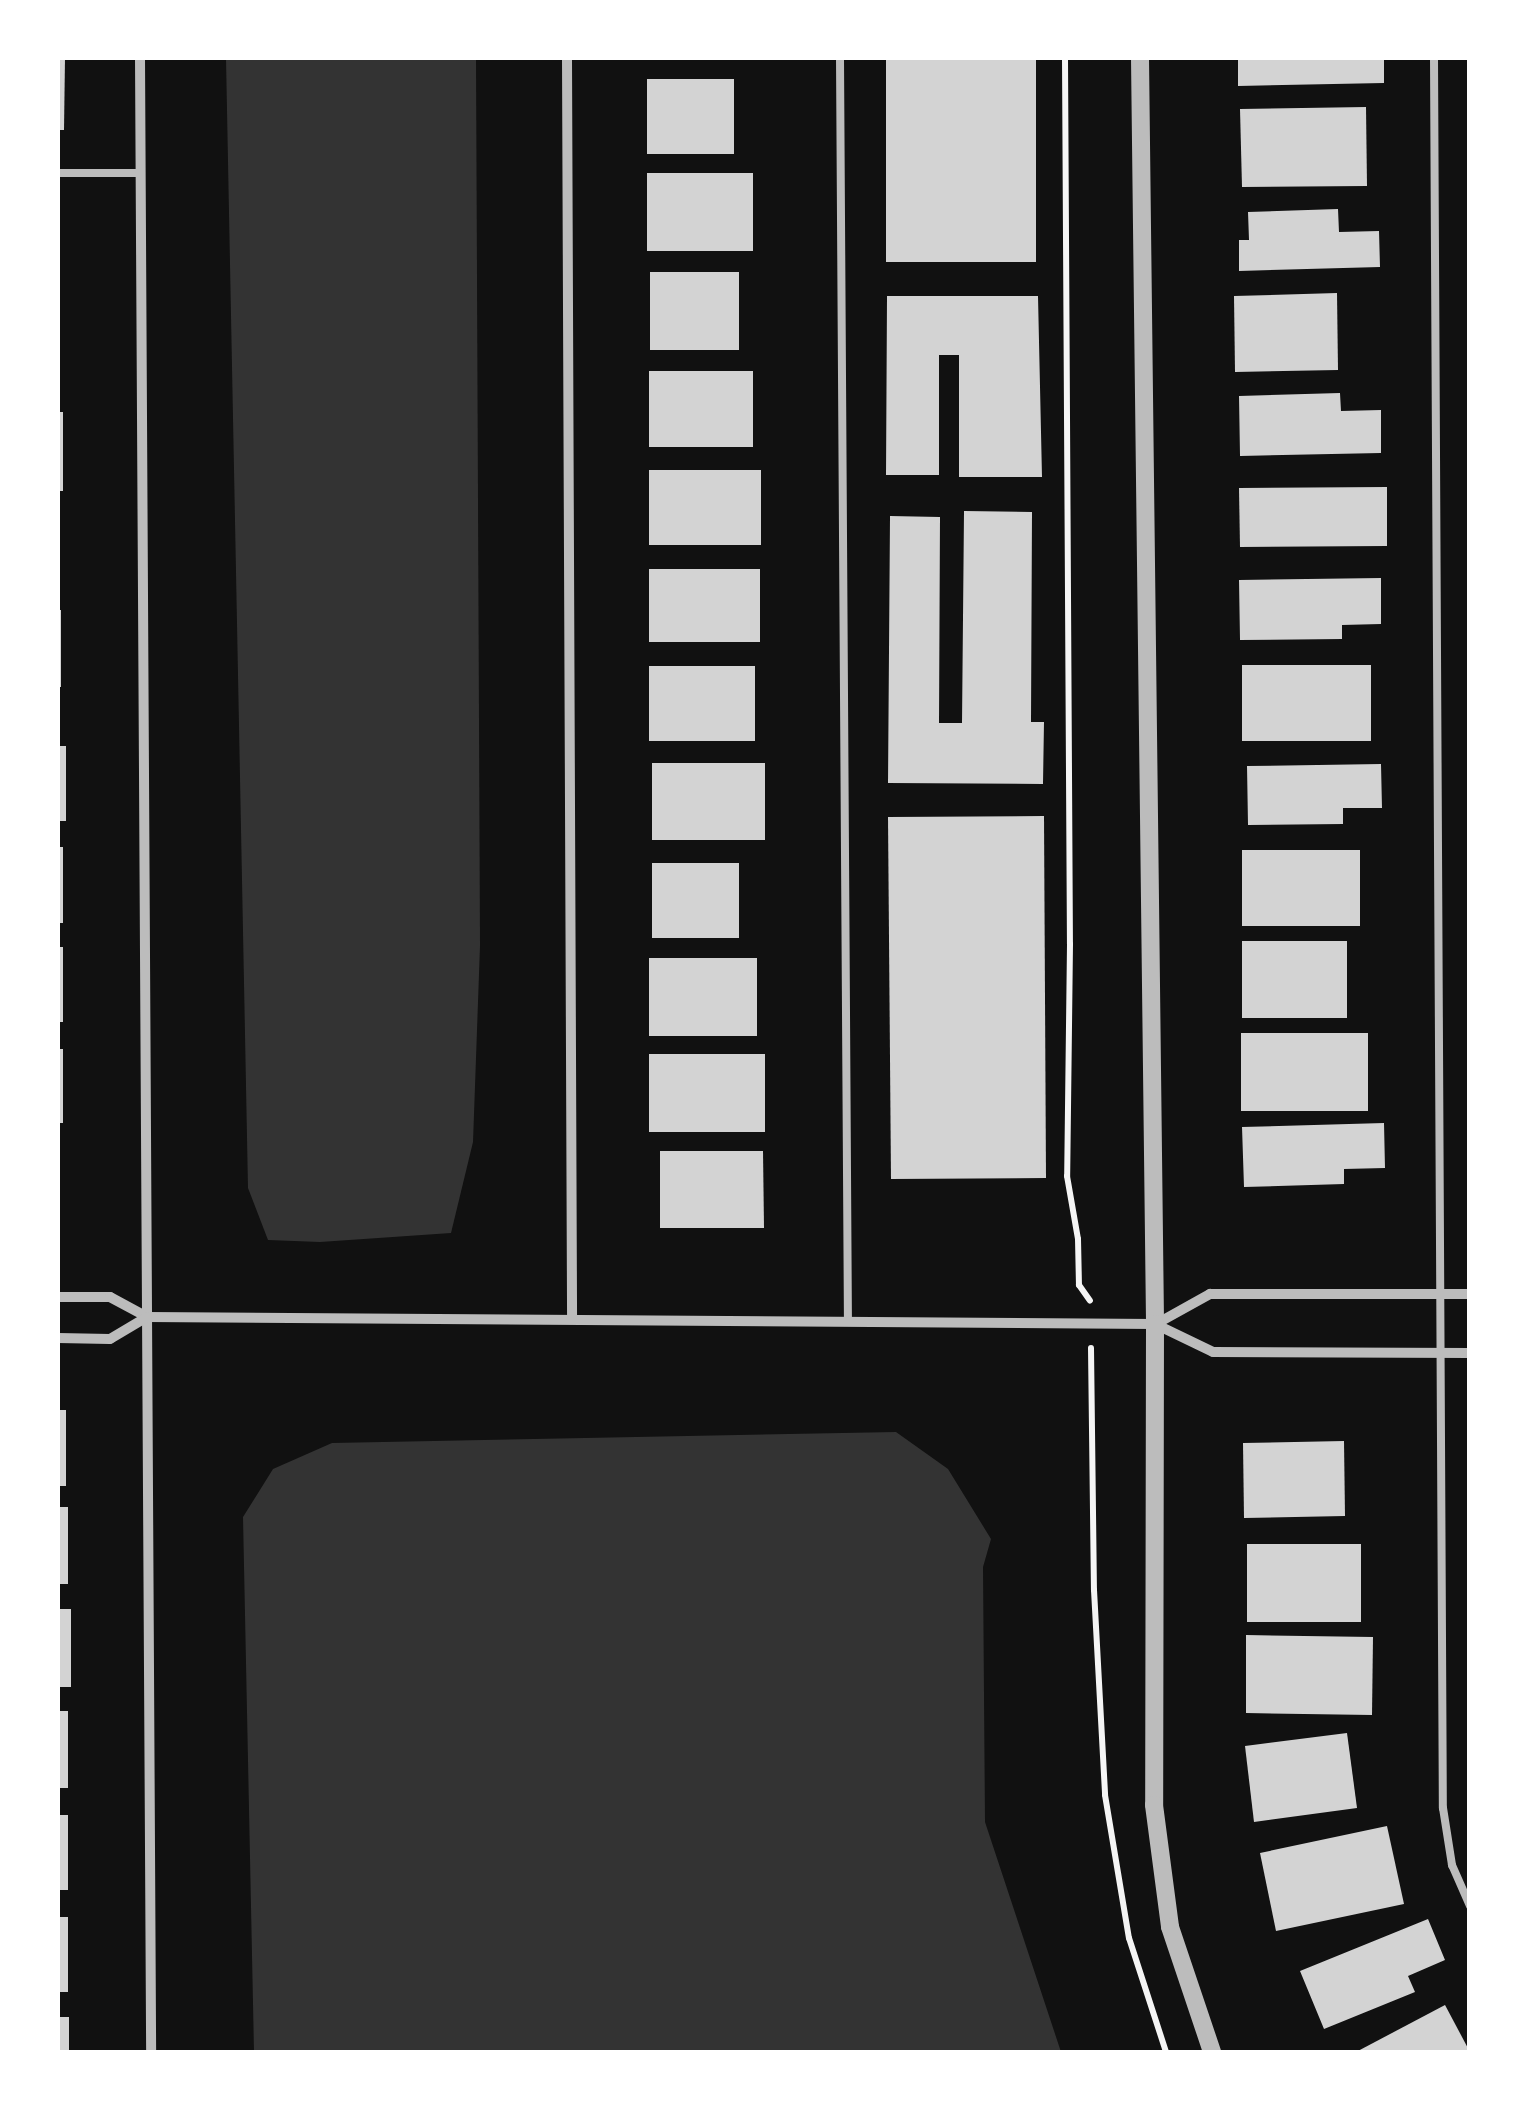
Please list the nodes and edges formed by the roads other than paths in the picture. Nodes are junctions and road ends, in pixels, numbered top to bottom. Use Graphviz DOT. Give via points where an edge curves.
graph roads {
  1 [pos="140,58"];
  2 [pos="567,58"];
  3 [pos="840,58"];
  4 [pos="1140,58"];
  5 [pos="1434,58"];
  6 [pos="141,172"];
  7 [pos="58,173"];
  8 [pos="1440,1294"];
  9 [pos="1470,1294"];
  10 [pos="58,1296"];
  11 [pos="146,1316"];
  12 [pos="572,1317"];
  13 [pos="848,1320"];
  14 [pos="1155,1324"];
  15 [pos="58,1338"];
  16 [pos="1440,1353"];
  17 [pos="1470,1353"];
  18 [pos="1470,1906"];
  19 [pos="151,2052"];
  20 [pos="1212,2052"];
  1 -- 6 [label="street"];
  2 -- 12 [label="street"];
  3 -- 13 [label="lane"];
  4 -- 14 [label="street"];
  5 -- 8 [label="lane"];
  6 -- 7 [label="lane"];
  6 -- 11 [label="street"];
  8 -- 9 [label="street"];
  8 -- 14 [label="street" via="1210,1294"];
  8 -- 16 [label="lane"];
  10 -- 11 [label="street" via="110,1297"];
  11 -- 12 [label="street"];
  11 -- 15 [label="street" via="110,1339"];
  11 -- 19 [label="street"];
  12 -- 13 [label="street"];
  13 -- 14 [label="street"];
  14 -- 16 [label="street" via="1213,1352"];
  14 -- 20 [label="street" via="1154,1805 1170,1928"];
  16 -- 17 [label="street"];
  16 -- 18 [label="lane" via="1442,1808 1452,1865"];
}
